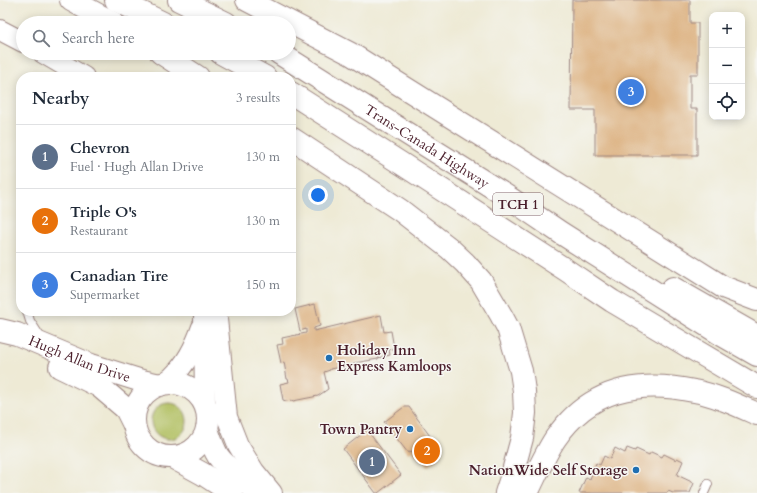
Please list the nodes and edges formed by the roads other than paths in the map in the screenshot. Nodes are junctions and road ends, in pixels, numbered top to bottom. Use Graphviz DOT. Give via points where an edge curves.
graph roads {
  1 [pos="71,0"];
  2 [pos="116,0"];
  3 [pos="179,0"];
  4 [pos="247,0"];
  5 [pos="100,16"];
  6 [pos="149,16"];
  7 [pos="212,16"];
  8 [pos="278,16"];
  9 [pos="296,25"];
  10 [pos="0,30"];
  11 [pos="16,38"];
  12 [pos="55,60"];
  13 [pos="172,60"];
  14 [pos="234,60"];
  15 [pos="290,60"];
  16 [pos="75,72"];
  17 [pos="190,72"];
  18 [pos="255,72"];
  19 [pos="296,96"];
  20 [pos="296,141"];
  21 [pos="602,259"];
  22 [pos="757,300"];
  23 [pos="28,316"];
  24 [pos="207,316"];
  25 [pos="208,316"];
  26 [pos="212,316"];
  27 [pos="0,330"];
  28 [pos="757,336"];
  29 [pos="0,337"];
  30 [pos="47,347"];
  31 [pos="757,355"];
  32 [pos="161,385"];
  33 [pos="757,387"];
  34 [pos="205,405"];
  35 [pos="757,414"];
  36 [pos="134,425"];
  37 [pos="207,430"];
  38 [pos="172,457"];
  39 [pos="708,484"];
  40 [pos="232,493"];
  41 [pos="262,493"];
  42 [pos="272,493"];
  43 [pos="506,493"];
  44 [pos="527,493"];
  45 [pos="704,493"];
  1 -- 5 [label="main road"];
  2 -- 6 [label="main road"];
  3 -- 7 [label="main road"];
  4 -- 8 [label="main road"];
  9 -- 22 [label="main road" via="351,54 723,287"];
  10 -- 11 [label="street"];
  12 -- 16 [label="street"];
  13 -- 17 [label="main road"];
  14 -- 18 [label="main road"];
  15 -- 21 [label="main road, Trans-Canada Highway / TCH 1"];
  19 -- 33 [label="main road, Trans-Canada Highway / TCH 1" via="612,301"];
  20 -- 43 [label="main road" via="400,210 450,248 481,281 508,328 521,371 524,392 522,438"];
  21 -- 28 [label="main road" via="678,290"];
  21 -- 31 [label="main road, Trans-Canada Highway / TCH 1"];
  23 -- 30 [label="lane"];
  24 -- 32 [label="street" via="184,364"];
  25 -- 34 [label="street"];
  26 -- 42 [label="street" via="217,319 227,417 238,445"];
  27 -- 30 [label="main road, Hugh Allan Drive"];
  29 -- 36 [label="main road, Hugh Allan Drive" via="99,386 126,409"];
  30 -- 32 [label="main road, Hugh Allan Drive" via="91,365"];
  32 -- 34 [label="main road" via="170,383 191,389"];
  32 -- 36 [label="main road" via="150,389 143,396 137,405"];
  34 -- 37 [label="main road" via="208,417"];
  35 -- 44 [label="main road" via="714,396 678,388 642,386 613,392 585,408 555,438"];
  36 -- 38 [label="main road" via="137,435 151,452"];
  37 -- 38 [label="main road" via="194,449 184,455"];
  37 -- 41 [label="main road" via="219,457 236,474"];
  38 -- 40 [label="main road"];
  39 -- 45 [label="lane"];
}
